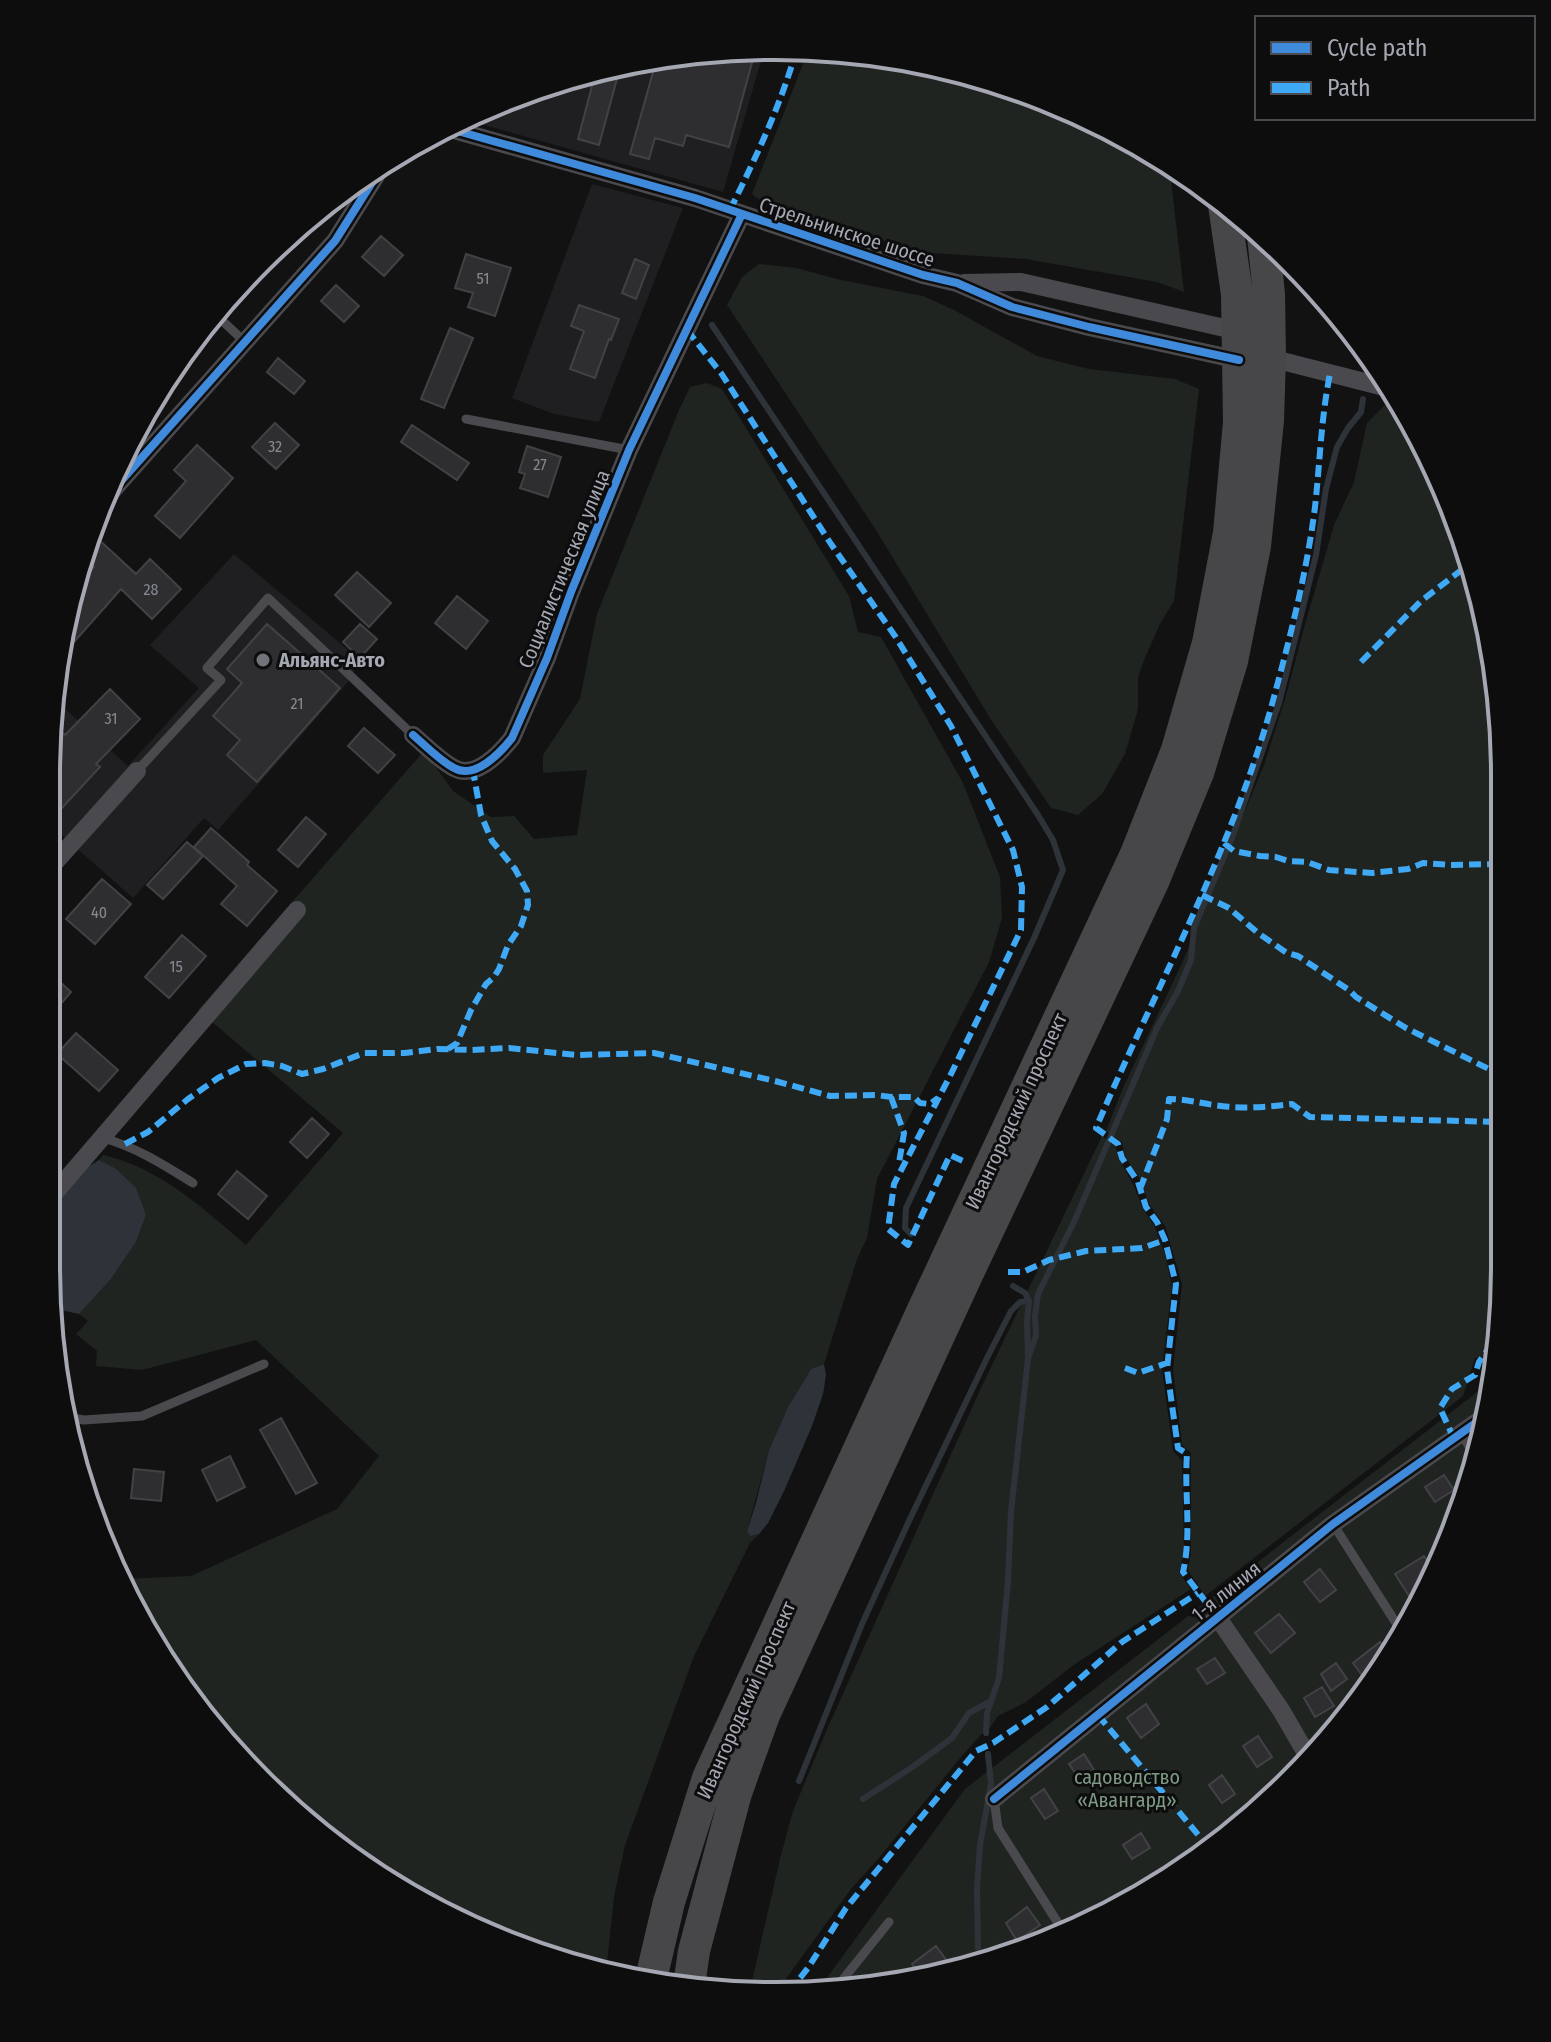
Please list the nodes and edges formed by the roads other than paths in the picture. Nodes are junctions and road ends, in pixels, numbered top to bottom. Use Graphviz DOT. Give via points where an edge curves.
graph roads {
  1 [pos="462,132"];
  2 [pos="369,188"];
  3 [pos="742,214"];
  4 [pos="1226,221"];
  5 [pos="1265,255"];
  6 [pos="957,283"];
  7 [pos="223,322"];
  8 [pos="245,342"];
  9 [pos="1249,350"];
  10 [pos="1374,384"];
  11 [pos="466,419"];
  12 [pos="140,448"];
  13 [pos="629,450"];
  14 [pos="413,735"];
  15 [pos="137,771"];
  16 [pos="60,857"];
  17 [pos="297,910"];
  18 [pos="103,1138"];
  19 [pos="193,1183"];
  20 [pos="60,1187"];
  21 [pos="264,1364"];
  22 [pos="77,1419"];
  23 [pos="1473,1425"];
  24 [pos="1461,1433"];
  25 [pos="1468,1446"];
  26 [pos="1333,1524"];
  27 [pos="1218,1618"];
  28 [pos="1396,1623"];
  29 [pos="1303,1748"];
  30 [pos="994,1799"];
  31 [pos="889,1922"];
  32 [pos="1058,1924"];
  33 [pos="653,1971"];
  34 [pos="690,1977"];
  35 [pos="844,1978"];
  1 -- 3 [label="street, Стрельнинское шоссе"];
  2 -- 8 [label="street" via="335,241"];
  3 -- 6 [label="street, Стрельнинское шоссе"];
  3 -- 13 [label="street, Социалистическая улица"];
  4 -- 9 [label="highway, Ивангородский проспект"];
  5 -- 9 [label="highway, Ивангородский проспект" via="1269,294"];
  6 -- 9 [label="street, Стрельнинское шоссе" via="1012,307 1089,327"];
  6 -- 9 [label="street, Стрельнинское шоссе" via="1021,282"];
  7 -- 8 [label="lane"];
  8 -- 12 [label="street"];
  9 -- 10 [label="street, Стрельнинское шоссе"];
  9 -- 33 [label="highway, Ивангородский проспект" via="1229,533 1208,643 1177,750 1136,854 708,1778"];
  9 -- 34 [label="highway, Ивангородский проспект" via="1268,421 1255,546 1232,661 1198,773 1153,882 764,1715 732,1806"];
  11 -- 13 [label="lane"];
  13 -- 14 [label="street, Социалистическая улица" via="512,738 473,771 456,770"];
  14 -- 15 [label="lane" via="268,598 207,668 221,680"];
  15 -- 16 [label="street"];
  17 -- 18 [label="street"];
  18 -- 19 [label="lane" via="125,1144"];
  18 -- 20 [label="street"];
  21 -- 22 [label="lane" via="142,1416"];
  23 -- 24 [label="street, 1-я линия"];
  24 -- 25 [label="lane"];
  24 -- 26 [label="street, 1-я линия"];
  26 -- 27 [label="street, 1-я линия"];
  26 -- 28 [label="lane"];
  27 -- 29 [label="street"];
  27 -- 30 [label="street, 1-я линия"];
  30 -- 32 [label="lane" via="998,1828"];
  31 -- 35 [label="lane"];
}
